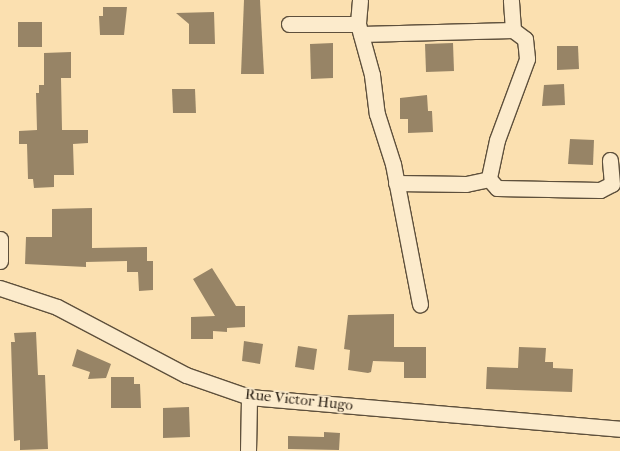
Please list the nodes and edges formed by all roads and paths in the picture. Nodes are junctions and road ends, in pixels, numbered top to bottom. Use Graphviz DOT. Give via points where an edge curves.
graph roads {
  1 [pos="360,0"];
  2 [pos="511,0"];
  3 [pos="288,24"];
  4 [pos="359,29"];
  5 [pos="513,30"];
  6 [pos="610,160"];
  7 [pos="489,179"];
  8 [pos="396,183"];
  9 [pos="0,239"];
  10 [pos="0,261"];
  11 [pos="0,288"];
  12 [pos="420,304"];
  13 [pos="249,397"];
  14 [pos="620,428"];
  15 [pos="248,451"];
  1 -- 4 [label="street"];
  2 -- 5 [label="street"];
  3 -- 4 [label="street"];
  4 -- 5 [label="street"];
  4 -- 8 [label="street" via="372,74 376,114"];
  5 -- 7 [label="street" via="525,39 527,59 497,140"];
  6 -- 7 [label="street" via="612,184 600,190 497,188"];
  7 -- 8 [label="street" via="466,184"];
  8 -- 12 [label="street"];
  9 -- 10 [label="street"];
  11 -- 13 [label="street, Rue Victor Hugo" via="57,307 186,375"];
  13 -- 14 [label="street, Rue Victor Hugo"];
  13 -- 15 [label="street"];
}
